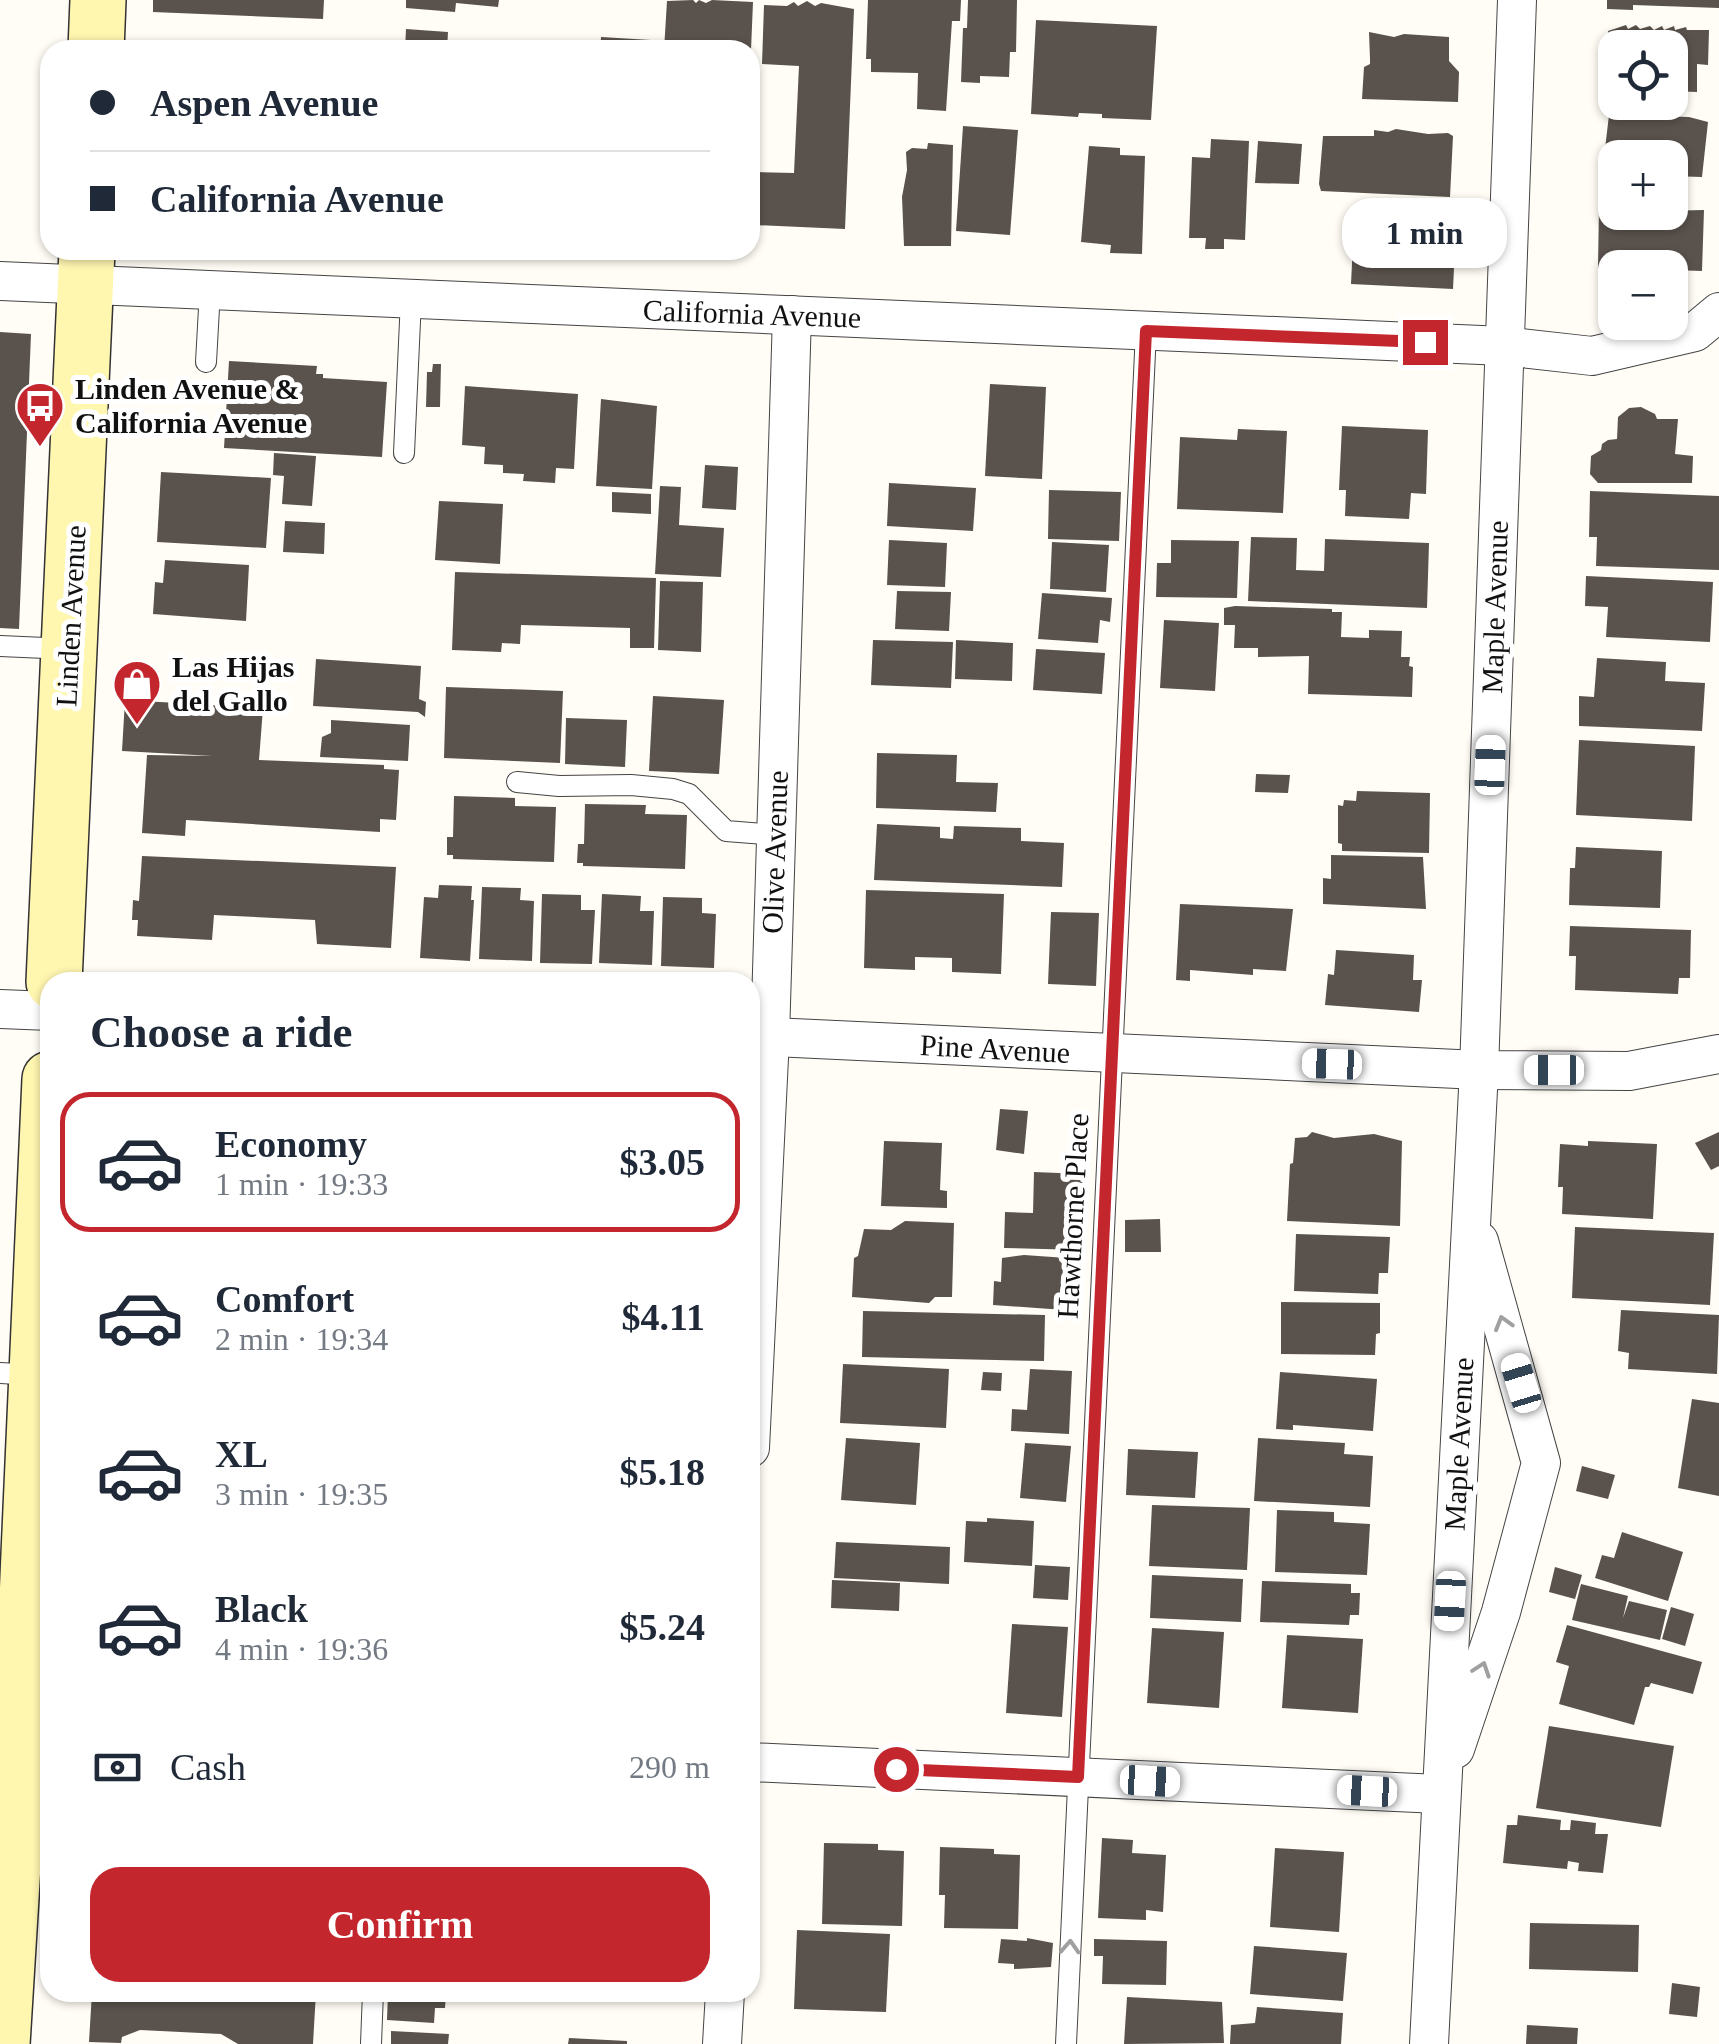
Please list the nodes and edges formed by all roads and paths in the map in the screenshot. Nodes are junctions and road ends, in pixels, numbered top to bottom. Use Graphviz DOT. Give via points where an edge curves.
graph roads {
  1 [pos="98,0"];
  2 [pos="1518,0"];
  3 [pos="96,40"];
  4 [pos="86,268"];
  5 [pos="0,281"];
  6 [pos="210,290"];
  7 [pos="411,299"];
  8 [pos="1719,312"];
  9 [pos="792,315"];
  10 [pos="1146,331"];
  11 [pos="1504,346"];
  12 [pos="206,362"];
  13 [pos="404,453"];
  14 [pos="0,646"];
  15 [pos="69,648"];
  16 [pos="518,782"];
  17 [pos="776,836"];
  18 [pos="54,972"];
  19 [pos="0,1009"];
  20 [pos="40,1011"];
  21 [pos="760,1036"];
  22 [pos="1719,1054"];
  23 [pos="1110,1055"];
  24 [pos="1479,1070"];
  25 [pos="1472,1214"];
  26 [pos="40,1318"];
  27 [pos="18,1374"];
  28 [pos="38,1618"];
  29 [pos="24,1735"];
  30 [pos="760,1762"];
  31 [pos="1078,1777"];
  32 [pos="1440,1794"];
  33 [pos="372,2002"];
  34 [pos="724,2002"];
  35 [pos="2,2044"];
  36 [pos="370,2044"];
  37 [pos="722,2044"];
  38 [pos="1066,2044"];
  39 [pos="1429,2044"];
  1 -- 3 [label="street"];
  2 -- 11 [label="street, Maple Avenue"];
  4 -- 5 [label="street, California Avenue"];
  4 -- 6 [label="street, California Avenue"];
  4 -- 15 [label="street, Linden Avenue"];
  6 -- 7 [label="street, California Avenue"];
  6 -- 12 [label="lane"];
  7 -- 9 [label="street, California Avenue"];
  7 -- 13 [label="lane"];
  8 -- 11 [label="street, California Avenue" via="1695,332 1592,356"];
  9 -- 10 [label="street, California Avenue"];
  9 -- 17 [label="street, Olive Avenue"];
  10 -- 11 [label="street, California Avenue"];
  10 -- 23 [label="lane, Hawthorne Place"];
  11 -- 24 [label="street, Maple Avenue"];
  14 -- 15 [label="lane"];
  15 -- 18 [label="street, Linden Avenue"];
  16 -- 17 [label="lane" via="672,790 688,794 726,831"];
  17 -- 21 [label="street, Olive Avenue"];
  19 -- 20 [label="street"];
  21 -- 23 [label="street, Pine Avenue"];
  22 -- 24 [label="street, Pine Avenue" via="1630,1071"];
  23 -- 24 [label="street, Pine Avenue"];
  23 -- 31 [label="lane, Hawthorne Place"];
  24 -- 25 [label="street, Maple Avenue"];
  25 -- 32 [label="street, Maple Avenue"];
  32 -- 25 [label="street, Maple Avenue, one-way" via="1542,1463"];
  26 -- 27 [label="street"];
  27 -- 28 [label="street"];
  28 -- 29 [label="street"];
  29 -- 35 [label="street"];
  30 -- 31 [label="street"];
  31 -- 32 [label="street"];
  38 -- 31 [label="lane, Hawthorne Place, one-way"];
  32 -- 39 [label="street, Maple Avenue"];
  33 -- 36 [label="lane"];
  34 -- 37 [label="street"];
}
